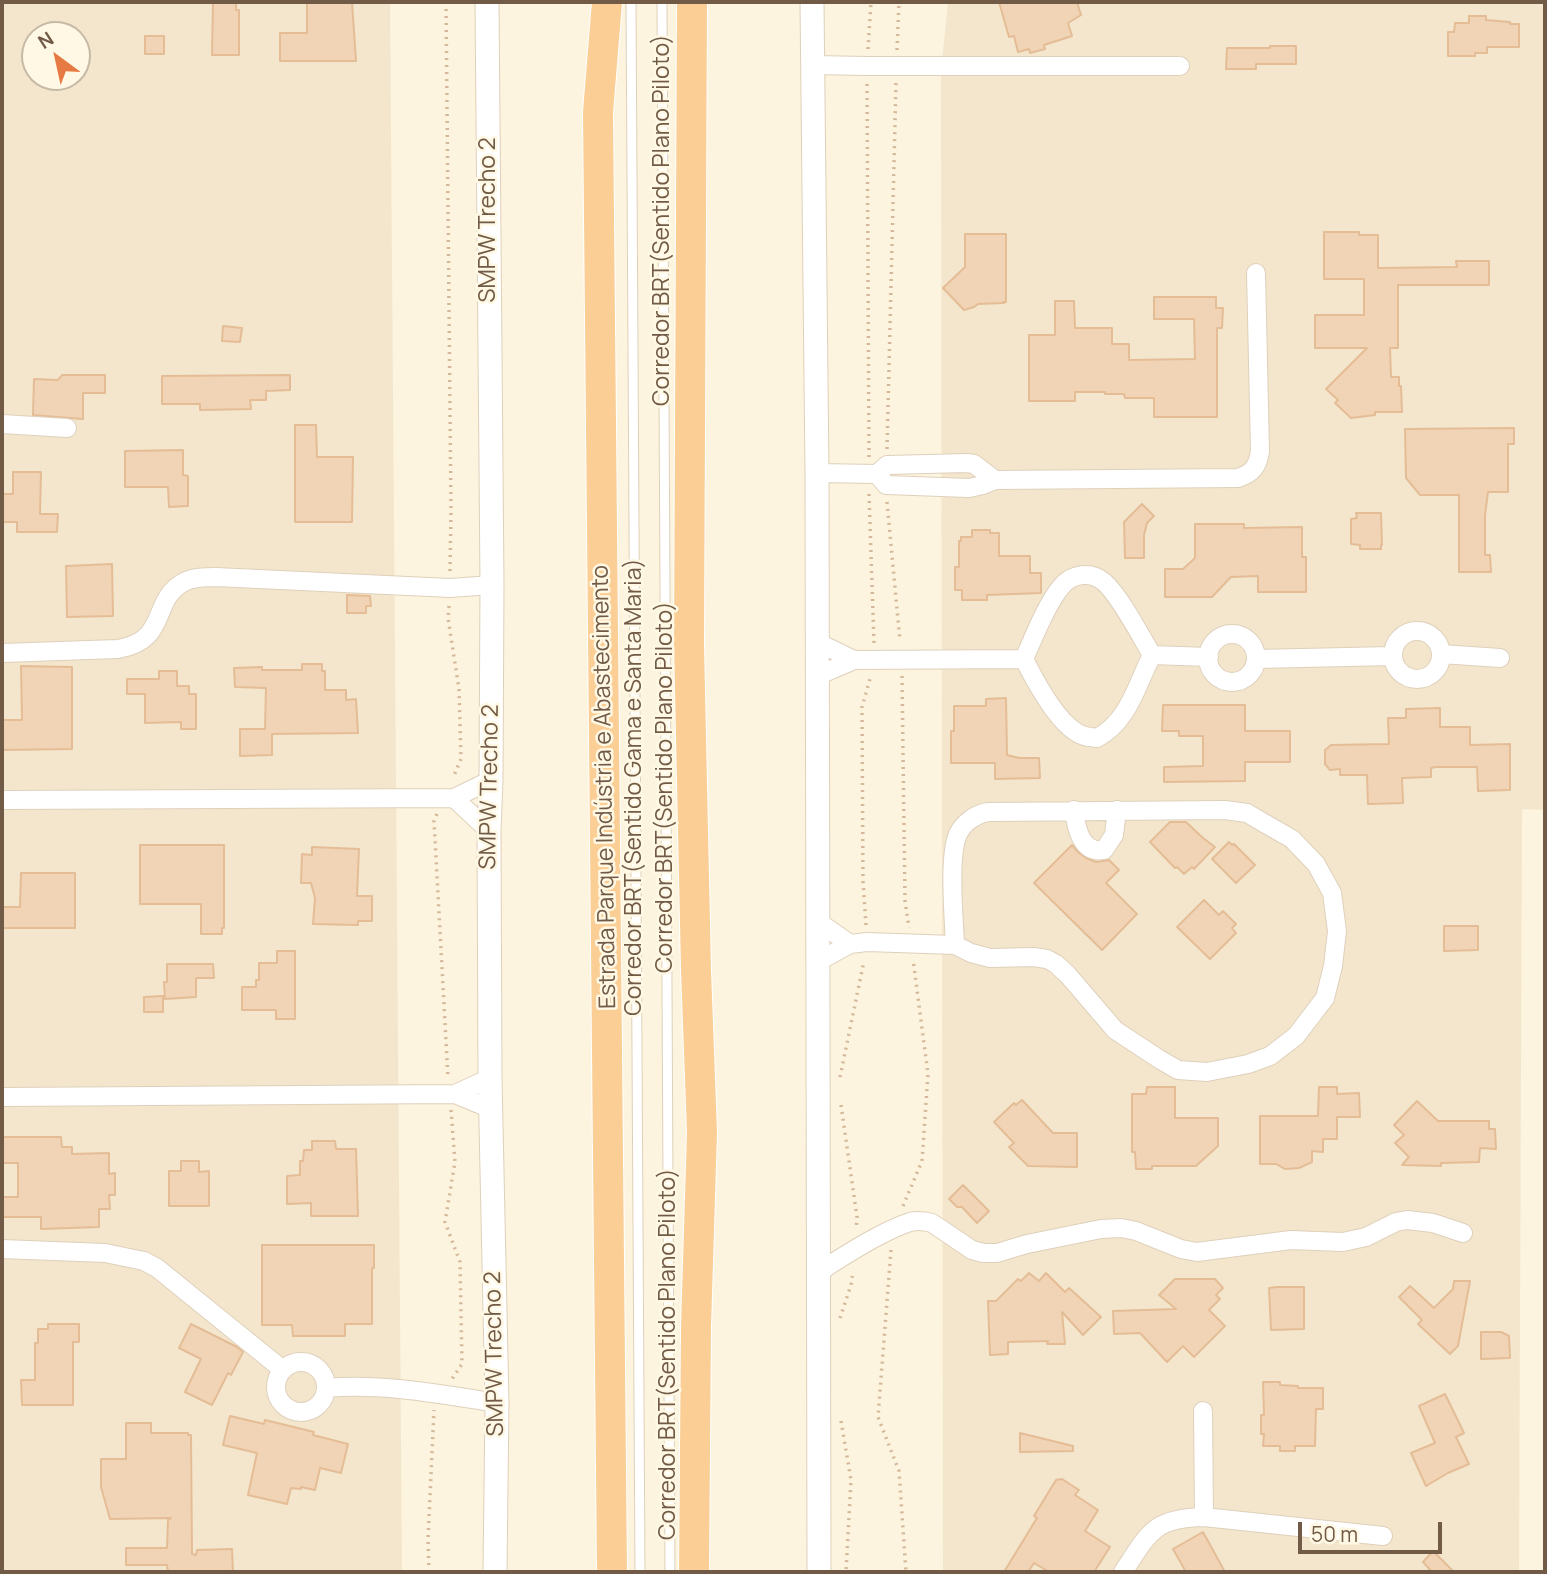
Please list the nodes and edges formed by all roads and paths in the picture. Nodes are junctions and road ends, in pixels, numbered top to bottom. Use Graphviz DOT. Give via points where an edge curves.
graph roads {
  1 [pos="487,2"];
  2 [pos="588,2"];
  3 [pos="607,2"];
  4 [pos="631,2"];
  5 [pos="662,2"];
  6 [pos="692,2"];
  7 [pos="698,2"];
  8 [pos="812,2"];
  9 [pos="871,2"];
  10 [pos="899,2"];
  11 [pos="693,41"];
  12 [pos="813,65"];
  13 [pos="896,65"];
  14 [pos="867,66"];
  15 [pos="1180,66"];
  16 [pos="598,112"];
  17 [pos="1256,273"];
  18 [pos="2,424"];
  19 [pos="67,428"];
  20 [pos="817,473"];
  21 [pos="880,474"];
  22 [pos="492,585"];
  23 [pos="817,642"];
  24 [pos="2,653"];
  25 [pos="1152,654"];
  26 [pos="1441,654"];
  27 [pos="1392,656"];
  28 [pos="1209,657"];
  29 [pos="1500,658"];
  30 [pos="901,659"];
  31 [pos="1024,659"];
  32 [pos="1256,659"];
  33 [pos="854,660"];
  34 [pos="874,661"];
  35 [pos="817,676"];
  36 [pos="491,780"];
  37 [pos="454,798"];
  38 [pos="2,800"];
  39 [pos="1074,810"];
  40 [pos="1117,810"];
  41 [pos="489,831"];
  42 [pos="817,921"];
  43 [pos="859,943"];
  44 [pos="911,943"];
  45 [pos="955,945"];
  46 [pos="817,962"];
  47 [pos="490,1078"];
  48 [pos="838,1088"];
  49 [pos="455,1094"];
  50 [pos="2,1097"];
  51 [pos="840,1101"];
  52 [pos="491,1109"];
  53 [pos="892,1230"];
  54 [pos="1463,1233"];
  55 [pos="2,1249"];
  56 [pos="855,1250"];
  57 [pos="817,1273"];
  58 [pos="840,1319"];
  59 [pos="283,1370"];
  60 [pos="326,1388"];
  61 [pos="497,1403"];
  62 [pos="1203,1411"];
  63 [pos="840,1416"];
  64 [pos="1204,1517"];
  65 [pos="1383,1536"];
  66 [pos="495,1572"];
  67 [pos="612,1572"];
  68 [pos="640,1572"];
  69 [pos="670,1572"];
  70 [pos="694,1572"];
  71 [pos="819,1572"];
  72 [pos="846,1572"];
  73 [pos="906,1572"];
  74 [pos="1123,1572"];
  1 -- 22 [label="street, SMPW Trecho 2"];
  2 -- 16 [label="highway"];
  3 -- 16 [label="highway, Estrada Parque Indústria e Abastecimento"];
  4 -- 68 [label="lane, Corredor BRT(Sentido Gama e Santa Maria)"];
  5 -- 69 [label="lane, Corredor BRT(Sentido Plano Piloto)"];
  6 -- 11 [label="highway"];
  7 -- 11 [label="highway"];
  8 -- 12 [label="street"];
  9 -- 14 [label="path"];
  10 -- 13 [label="path"];
  11 -- 70 [label="highway" via="689,643 702,1132"];
  12 -- 14 [label="street"];
  12 -- 20 [label="street"];
  13 -- 14 [label="street"];
  13 -- 15 [label="street"];
  13 -- 21 [label="path"];
  14 -- 21 [label="path"];
  16 -- 67 [label="highway, Estrada Parque Indústria e Abastecimento"];
  17 -- 21 [label="street" via="1260,441 1253,471 1238,478 995,480 969,488"];
  18 -- 19 [label="street"];
  20 -- 21 [label="street"];
  20 -- 23 [label="street"];
  21 -- 30 [label="path"];
  21 -- 34 [label="path"];
  22 -- 24 [label="street" via="450,588 196,578 168,596 148,637 132,646"];
  22 -- 36 [label="street, SMPW Trecho 2"];
  23 -- 33 [label="street"];
  23 -- 35 [label="street"];
  25 -- 28 [label="street"];
  25 -- 31 [label="street" via="1122,715 1097,738 1076,733 1065,722"];
  25 -- 31 [label="street" via="1114,593 1087,574 1062,584"];
  26 -- 27 [label="street" via="1435,639 1420,631 1397,640"];
  26 -- 27 [label="street" via="1430,676 1413,680 1398,672"];
  26 -- 29 [label="street"];
  27 -- 32 [label="street"];
  28 -- 32 [label="street" via="1221,637 1237,635 1251,644"];
  28 -- 32 [label="street" via="1213,673 1236,682 1250,674"];
  30 -- 31 [label="street"];
  30 -- 34 [label="street"];
  30 -- 44 [label="path" via="905,901"];
  33 -- 34 [label="street"];
  33 -- 35 [label="street"];
  34 -- 43 [label="path" via="862,707"];
  35 -- 42 [label="street"];
  36 -- 37 [label="street"];
  36 -- 41 [label="street, SMPW Trecho 2"];
  37 -- 38 [label="street"];
  37 -- 41 [label="street"];
  39 -- 40 [label="street"];
  39 -- 40 [label="street" via="1083,841 1098,851 1104,850 1114,835"];
  39 -- 45 [label="street" via="981,813 963,826 955,845 953,872"];
  40 -- 45 [label="street" via="1247,813 1292,839 1316,864 1332,893 1337,931 1333,966 1325,998 1296,1036 1270,1056 1248,1064 1207,1072 1178,1070 1115,1030 1056,964 1033,957 990,958"];
  41 -- 47 [label="street, SMPW Trecho 2"];
  42 -- 43 [label="street"];
  42 -- 46 [label="street"];
  43 -- 44 [label="street"];
  43 -- 46 [label="street"];
  43 -- 48 [label="path"];
  44 -- 45 [label="street"];
  44 -- 53 [label="path" via="928,1074 922,1161"];
  46 -- 57 [label="street"];
  47 -- 49 [label="street"];
  47 -- 52 [label="street, SMPW Trecho 2"];
  49 -- 50 [label="street"];
  49 -- 52 [label="street"];
  51 -- 56 [label="path" via="857,1217"];
  52 -- 61 [label="street, SMPW Trecho 2"];
  53 -- 54 [label="street" via="926,1221 983,1253 1121,1228 1196,1251 1291,1240 1343,1242 1406,1220"];
  53 -- 56 [label="street"];
  53 -- 73 [label="path" via="878,1417 898,1471"];
  55 -- 59 [label="street" via="105,1253 144,1261"];
  56 -- 57 [label="street"];
  56 -- 58 [label="path" via="851,1285"];
  57 -- 71 [label="street"];
  59 -- 60 [label="street" via="298,1362 314,1366"];
  59 -- 60 [label="street" via="277,1394 295,1411 319,1404"];
  60 -- 61 [label="street" via="372,1386"];
  61 -- 66 [label="street, SMPW Trecho 2"];
  62 -- 64 [label="street"];
  63 -- 72 [label="path" via="851,1480"];
  64 -- 65 [label="street"];
  64 -- 74 [label="street" via="1163,1524 1147,1535"];
}
